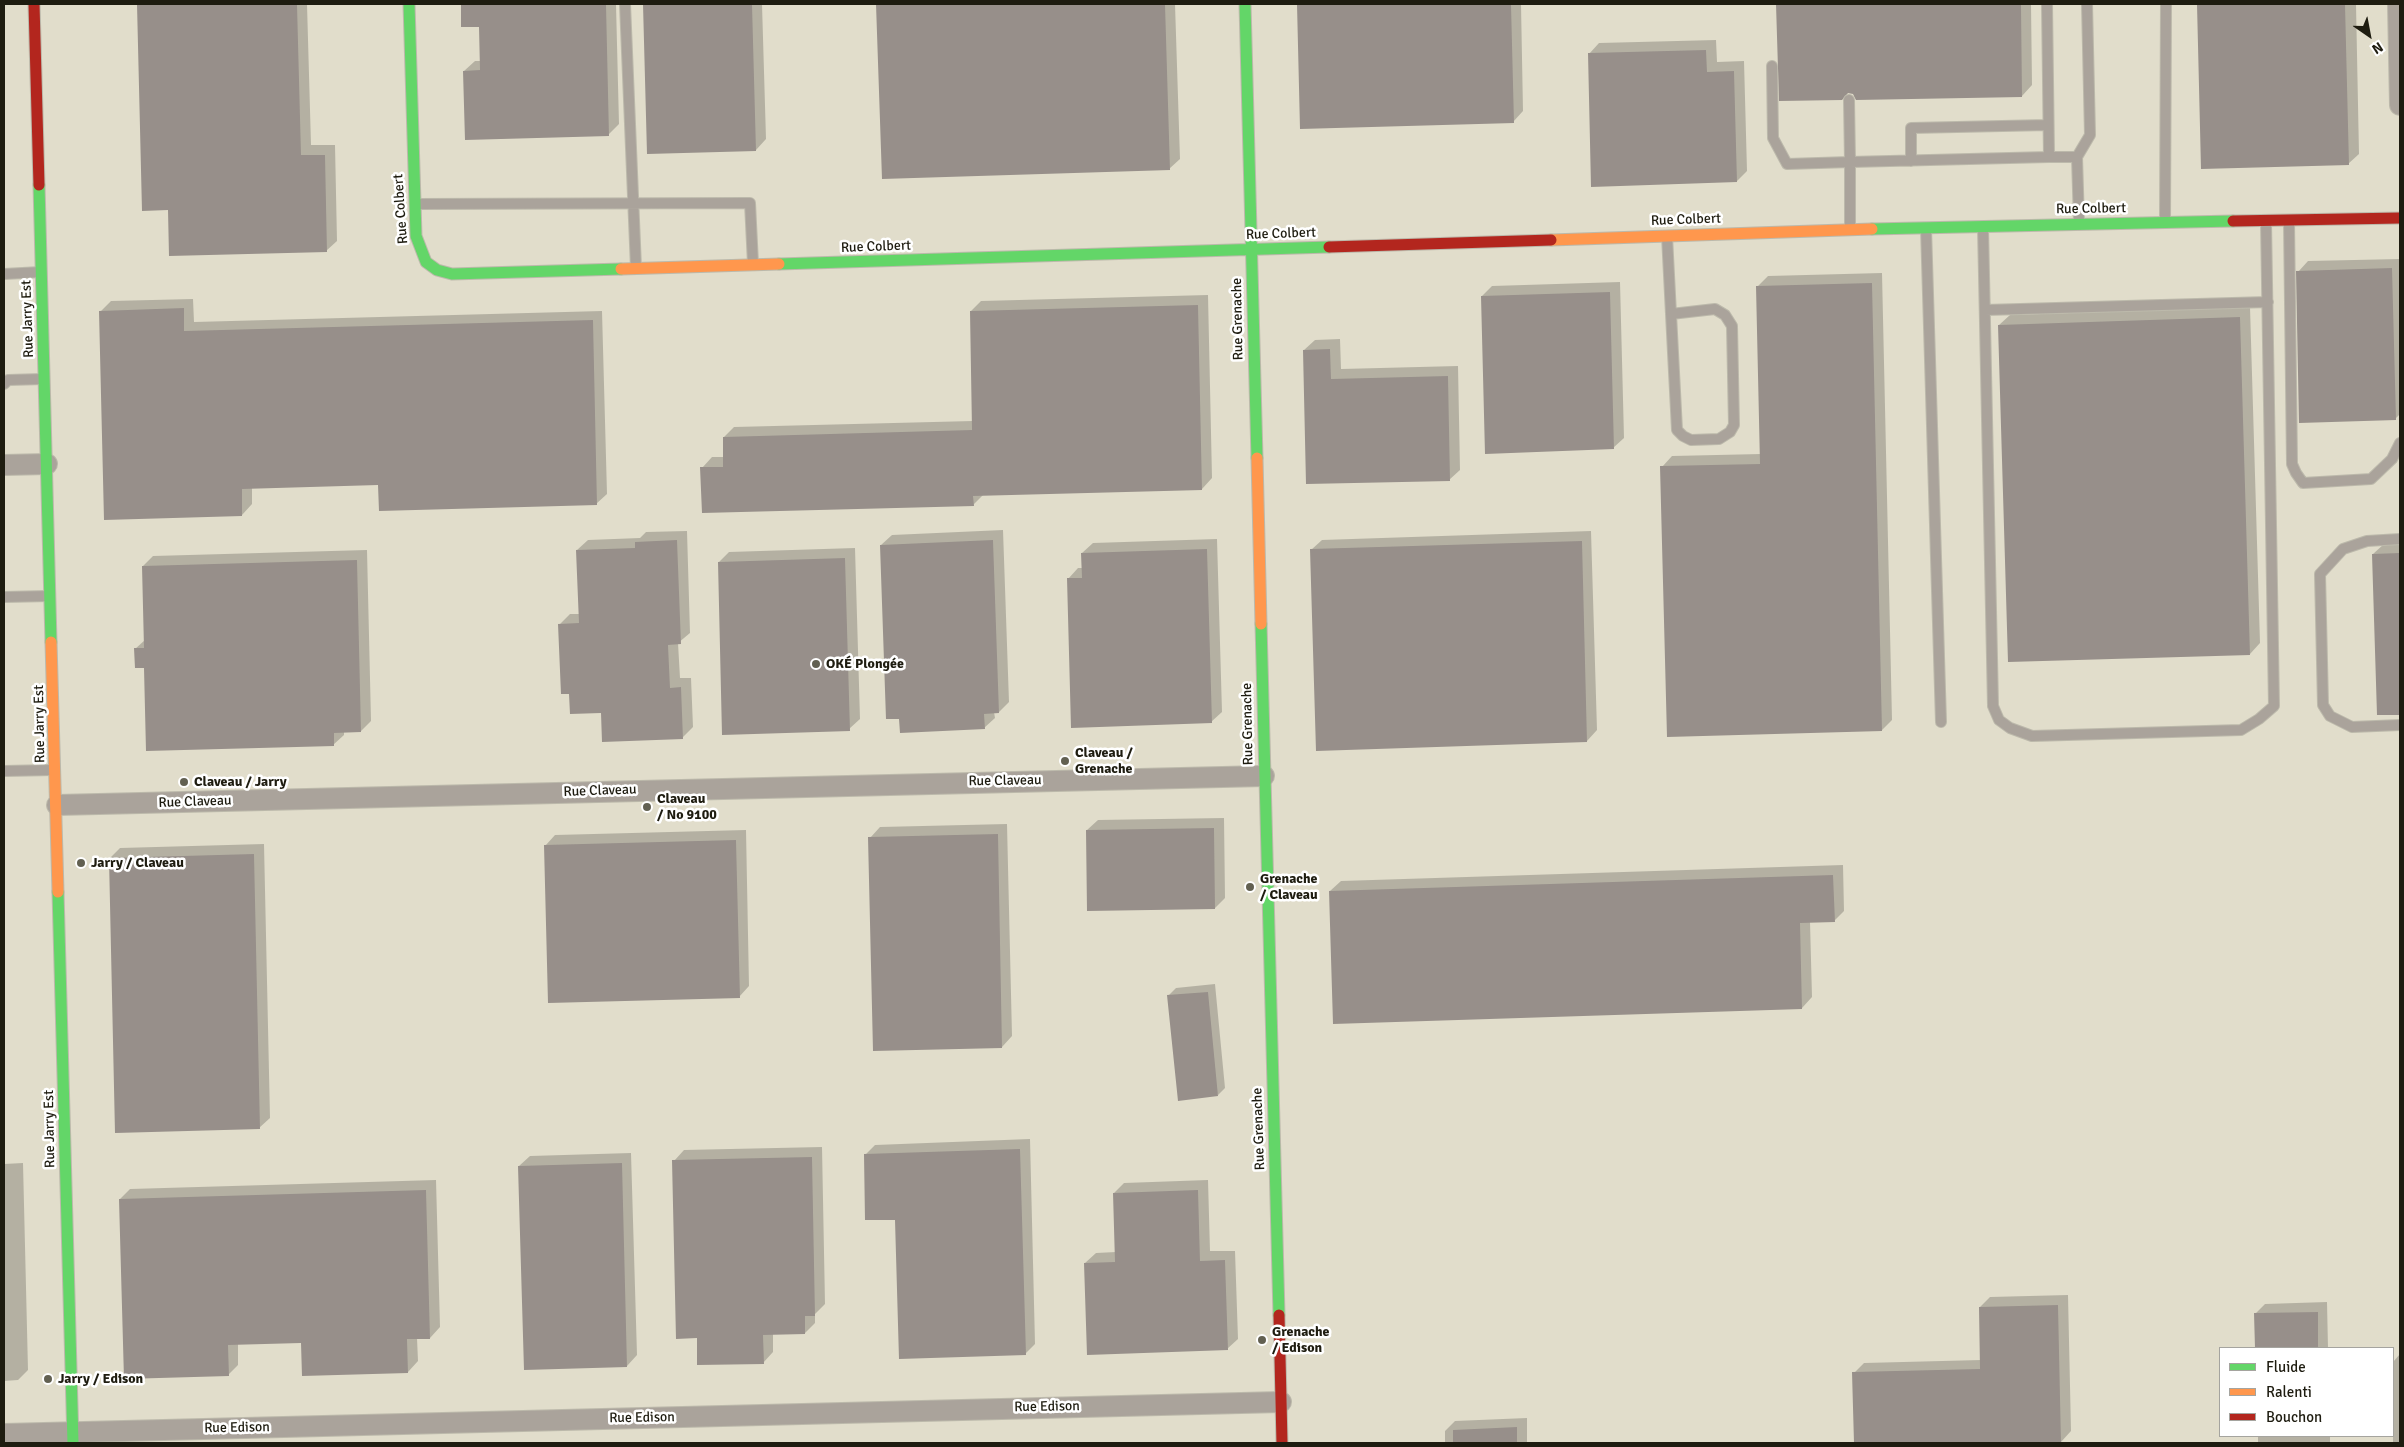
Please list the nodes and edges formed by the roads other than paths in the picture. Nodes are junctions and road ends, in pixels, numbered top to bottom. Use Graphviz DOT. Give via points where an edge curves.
graph roads {
  1 [pos="34,4"];
  2 [pos="408,4"];
  3 [pos="625,4"];
  4 [pos="1245,4"];
  5 [pos="2047,4"];
  6 [pos="2087,4"];
  7 [pos="2166,4"];
  8 [pos="2399,8"];
  9 [pos="2400,48"];
  10 [pos="1772,66"];
  11 [pos="1849,100"];
  12 [pos="2400,105"];
  13 [pos="2048,125"];
  14 [pos="2077,157"];
  15 [pos="2049,158"];
  16 [pos="1911,161"];
  17 [pos="1850,162"];
  18 [pos="634,203"];
  19 [pos="415,204"];
  20 [pos="2400,218"];
  21 [pos="2266,221"];
  22 [pos="2289,221"];
  23 [pos="2164,223"];
  24 [pos="2079,224"];
  25 [pos="1983,226"];
  26 [pos="1926,227"];
  27 [pos="1850,229"];
  28 [pos="1667,235"];
  29 [pos="1252,250"];
  30 [pos="753,265"];
  31 [pos="636,269"];
  32 [pos="42,272"];
  33 [pos="4,274"];
  34 [pos="2268,302"];
  35 [pos="1985,310"];
  36 [pos="1671,314"];
  37 [pos="44,378"];
  38 [pos="4,384"];
  39 [pos="2400,444"];
  40 [pos="47,464"];
  41 [pos="4,465"];
  42 [pos="2400,539"];
  43 [pos="51,596"];
  44 [pos="4,597"];
  45 [pos="1941,722"];
  46 [pos="2400,725"];
  47 [pos="56,770"];
  48 [pos="4,771"];
  49 [pos="1264,776"];
  50 [pos="57,805"];
  51 [pos="1281,1402"];
  52 [pos="4,1434"];
  53 [pos="73,1438"];
  54 [pos="1282,1443"];
  1 -- 32 [label="street, Rue Jarry Est"];
  2 -- 19 [label="street, Rue Colbert"];
  3 -- 18 [label="lane"];
  4 -- 29 [label="street, Rue Grenache"];
  5 -- 13 [label="lane"];
  6 -- 14 [label="lane" via="2090,136"];
  7 -- 23 [label="lane"];
  8 -- 9 [label="street"];
  9 -- 12 [label="street"];
  10 -- 17 [label="lane" via="1773,138 1787,164"];
  11 -- 17 [label="lane"];
  13 -- 15 [label="lane"];
  13 -- 16 [label="lane" via="1911,128"];
  14 -- 15 [label="lane"];
  14 -- 24 [label="lane"];
  15 -- 16 [label="lane"];
  16 -- 17 [label="lane"];
  17 -- 27 [label="lane"];
  18 -- 19 [label="lane"];
  18 -- 30 [label="lane" via="750,203"];
  18 -- 31 [label="lane"];
  19 -- 31 [label="street, Rue Colbert" via="419,249 426,262 437,270 452,274"];
  20 -- 22 [label="street, Rue Colbert"];
  21 -- 22 [label="street, Rue Colbert"];
  21 -- 23 [label="street, Rue Colbert"];
  21 -- 34 [label="lane"];
  22 -- 39 [label="lane" via="2292,464 2296,474 2303,483 2371,479 2392,460"];
  23 -- 24 [label="street, Rue Colbert"];
  24 -- 25 [label="street, Rue Colbert"];
  25 -- 26 [label="street, Rue Colbert"];
  25 -- 35 [label="lane"];
  26 -- 27 [label="street, Rue Colbert"];
  26 -- 45 [label="lane"];
  27 -- 28 [label="street, Rue Colbert"];
  28 -- 29 [label="street, Rue Colbert"];
  28 -- 36 [label="lane"];
  29 -- 30 [label="street, Rue Colbert"];
  29 -- 49 [label="street, Rue Grenache"];
  30 -- 31 [label="street, Rue Colbert"];
  32 -- 33 [label="lane"];
  32 -- 37 [label="street, Rue Jarry Est"];
  34 -- 35 [label="lane"];
  34 -- 35 [label="lane" via="2274,706 2241,730 2032,736 1999,720 1993,706"];
  36 -- 36 [label="lane" via="1677,430 1691,440 1719,439 1734,425 1732,326 1725,315 1715,309"];
  37 -- 38 [label="lane" via="8,380"];
  37 -- 40 [label="street, Rue Jarry Est"];
  40 -- 41 [label="street"];
  40 -- 43 [label="street, Rue Jarry Est"];
  42 -- 46 [label="lane" via="2367,540 2343,549 2320,574 2323,706 2330,716 2352,727"];
  43 -- 44 [label="lane"];
  43 -- 47 [label="street, Rue Jarry Est"];
  47 -- 48 [label="lane"];
  47 -- 50 [label="street, Rue Jarry Est"];
  49 -- 50 [label="street, Rue Claveau"];
  49 -- 51 [label="street, Rue Grenache"];
  50 -- 53 [label="street, Rue Jarry Est"];
  51 -- 53 [label="street, Rue Edison"];
  51 -- 54 [label="street, Rue Grenache"];
  52 -- 53 [label="street, Rue Edison"];
}
